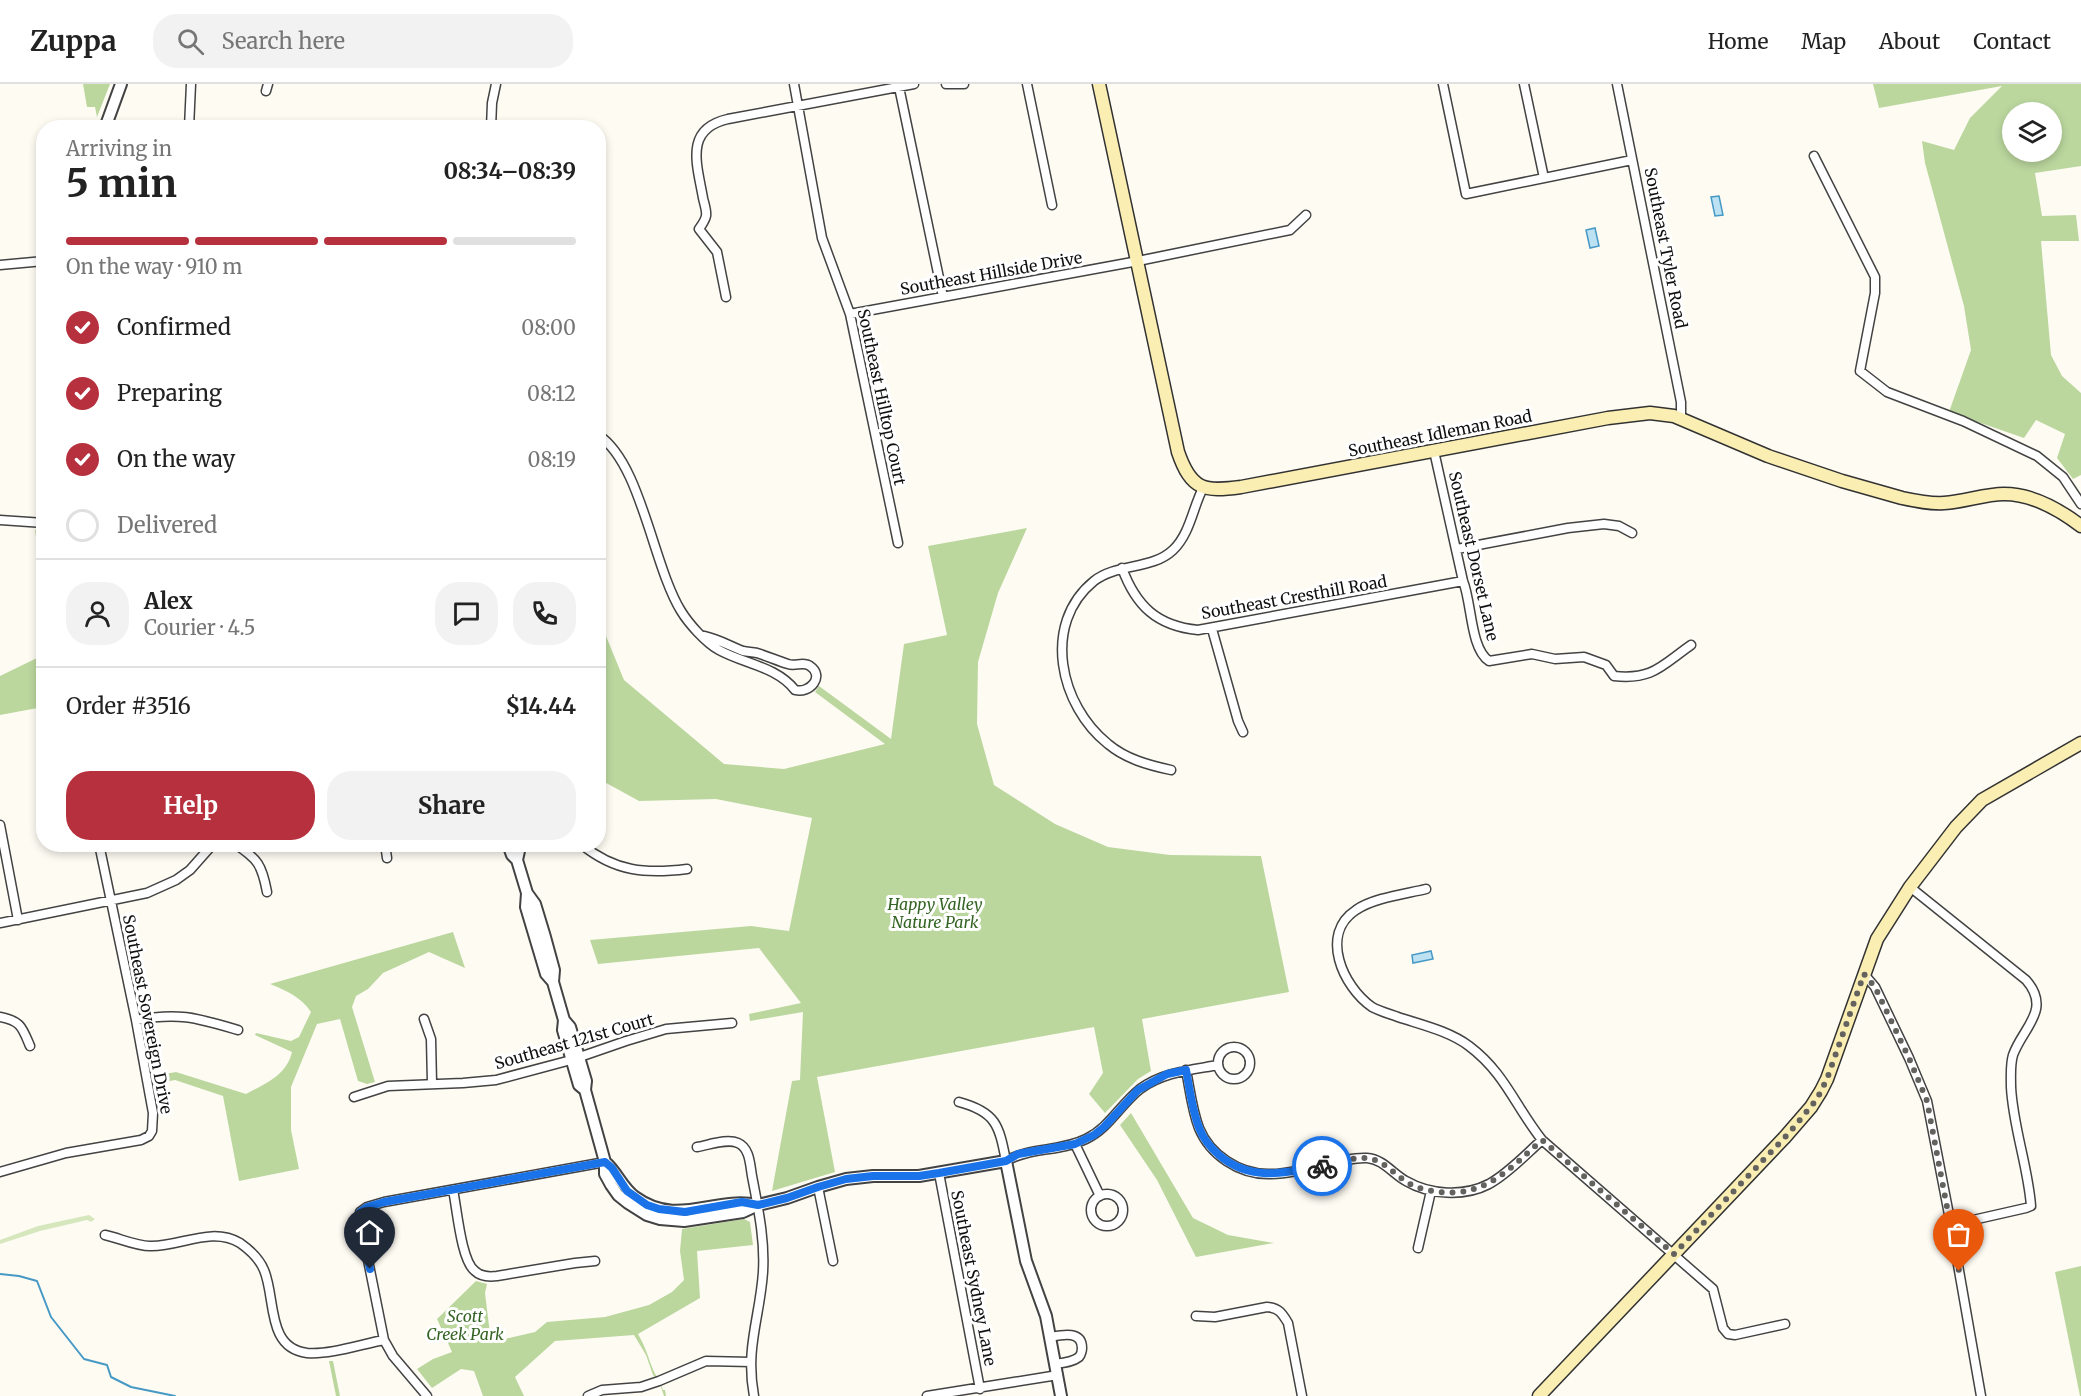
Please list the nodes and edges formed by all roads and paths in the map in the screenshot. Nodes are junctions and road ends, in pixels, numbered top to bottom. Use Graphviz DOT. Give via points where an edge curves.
graph roads {
  1 [pos="121,84"];
  2 [pos="191,84"];
  3 [pos="496,84"];
  4 [pos="794,84"];
  5 [pos="914,84"];
  6 [pos="946,84"];
  7 [pos="964,84"];
  8 [pos="1027,84"];
  9 [pos="1099,84"];
  10 [pos="1443,84"];
  11 [pos="1524,84"];
  12 [pos="1617,84"];
  13 [pos="899,87"];
  14 [pos="798,106"];
  15 [pos="108,120"];
  16 [pos="189,120"];
  17 [pos="491,120"];
  18 [pos="1814,156"];
  19 [pos="1632,160"];
  20 [pos="1544,178"];
  21 [pos="1052,205"];
  22 [pos="1306,215"];
  23 [pos="1138,261"];
  24 [pos="36,262"];
  25 [pos="0,265"];
  26 [pos="726,297"];
  27 [pos="943,297"];
  28 [pos="850,314"];
  29 [pos="1681,418"];
  30 [pos="606,441"];
  31 [pos="1434,451"];
  32 [pos="1203,488"];
  33 [pos="2081,504"];
  34 [pos="0,520"];
  35 [pos="36,522"];
  36 [pos="2081,526"];
  37 [pos="1632,533"];
  38 [pos="898,543"];
  39 [pos="1457,549"];
  40 [pos="1122,568"];
  41 [pos="1463,581"];
  42 [pos="1212,629"];
  43 [pos="704,636"];
  44 [pos="1691,645"];
  45 [pos="1243,732"];
  46 [pos="2081,743"];
  47 [pos="1171,770"];
  48 [pos="0,825"];
  49 [pos="101,852"];
  50 [pos="206,852"];
  51 [pos="246,852"];
  52 [pos="386,852"];
  53 [pos="511,852"];
  54 [pos="519,852"];
  55 [pos="592,852"];
  56 [pos="387,858"];
  57 [pos="517,860"];
  58 [pos="687,869"];
  59 [pos="1910,887"];
  60 [pos="1426,889"];
  61 [pos="267,892"];
  62 [pos="112,902"];
  63 [pos="18,920"];
  64 [pos="0,923"];
  65 [pos="1864,974"];
  66 [pos="0,1017"];
  67 [pos="424,1019"];
  68 [pos="136,1020"];
  69 [pos="732,1023"];
  70 [pos="238,1030"];
  71 [pos="30,1046"];
  72 [pos="575,1058"];
  73 [pos="1218,1065"];
  74 [pos="1186,1070"];
  75 [pos="432,1083"];
  76 [pos="354,1098"];
  77 [pos="958,1102"];
  78 [pos="1542,1140"];
  79 [pos="1075,1144"];
  80 [pos="697,1147"];
  81 [pos="1006,1161"];
  82 [pos="605,1162"];
  83 [pos="0,1172"];
  84 [pos="939,1173"];
  85 [pos="818,1187"];
  86 [pos="453,1190"];
  87 [pos="1431,1191"];
  88 [pos="1100,1196"];
  89 [pos="758,1205"];
  90 [pos="1951,1225"];
  91 [pos="105,1234"];
  92 [pos="1418,1248"];
  93 [pos="1674,1254"];
  94 [pos="833,1261"];
  95 [pos="595,1262"];
  96 [pos="1196,1316"];
  97 [pos="1785,1324"];
  98 [pos="1050,1337"];
  99 [pos="384,1340"];
  100 [pos="751,1362"];
  101 [pos="1057,1369"];
  102 [pos="980,1389"];
  103 [pos="427,1396"];
  104 [pos="588,1396"];
  105 [pos="754,1396"];
  106 [pos="927,1396"];
  107 [pos="1061,1396"];
  108 [pos="1302,1396"];
  109 [pos="1539,1396"];
  110 [pos="1981,1396"];
  1 -- 15 [label="street"];
  2 -- 16 [label="street"];
  3 -- 17 [label="street"];
  4 -- 14 [label="street, Southeast Hilltop Court"];
  5 -- 13 [label="street"];
  6 -- 7 [label="street"];
  8 -- 21 [label="street"];
  9 -- 23 [label="main road"];
  10 -- 20 [label="street" via="1466,194"];
  11 -- 20 [label="street"];
  12 -- 19 [label="street, Southeast Tyler Road"];
  13 -- 14 [label="street"];
  13 -- 27 [label="street"];
  14 -- 26 [label="street" via="719,121 706,128 697,140 706,216 699,229 717,252"];
  14 -- 28 [label="street, Southeast Hilltop Court" via="822,237"];
  18 -- 33 [label="street" via="1875,277 1860,371 1887,392 1963,421 2037,456 2063,477"];
  19 -- 20 [label="street"];
  19 -- 29 [label="street, Southeast Tyler Road"];
  22 -- 23 [label="street, Southeast Hillside Drive" via="1290,230"];
  23 -- 27 [label="street, Southeast Hillside Drive"];
  23 -- 32 [label="main road" via="1178,452 1190,478"];
  24 -- 25 [label="street"];
  27 -- 28 [label="street, Southeast Hillside Drive"];
  28 -- 38 [label="street, Southeast Hilltop Court"];
  29 -- 31 [label="main road, Southeast Idleman Road" via="1657,413 1630,415"];
  29 -- 36 [label="main road, Southeast Idleman Road" via="1768,456 1882,492 1932,503 2016,495 2043,503"];
  30 -- 43 [label="street" via="628,472 675,600"];
  31 -- 32 [label="main road, Southeast Idleman Road" via="1240,487"];
  31 -- 39 [label="street, Southeast Dorset Lane"];
  32 -- 40 [label="street" via="1184,536 1173,550 1156,560"];
  34 -- 35 [label="street"];
  37 -- 39 [label="street" via="1604,524"];
  39 -- 41 [label="street, Southeast Dorset Lane"];
  40 -- 42 [label="street, Southeast Cresthill Road" via="1137,598 1157,618 1185,629"];
  40 -- 47 [label="street" via="1093,582 1071,609 1062,642 1064,675 1079,712 1097,735 1121,753"];
  41 -- 42 [label="street, Southeast Cresthill Road"];
  41 -- 44 [label="street, Southeast Dorset Lane" via="1479,650 1489,660 1532,654 1584,657 1606,665 1614,676 1638,677 1651,673"];
  42 -- 45 [label="street"];
  43 -- 43 [label="street" via="718,650 772,671 795,690 806,691 816,679 810,665 792,666"];
  46 -- 59 [label="main road" via="1982,800"];
  48 -- 63 [label="street"];
  49 -- 62 [label="street, Southeast Sovereign Drive"];
  50 -- 62 [label="street" via="176,880"];
  51 -- 61 [label="street" via="256,860"];
  52 -- 56 [label="street"];
  53 -- 57 [label="street"];
  54 -- 57 [label="street"];
  55 -- 58 [label="street" via="631,870"];
  57 -- 72 [label="street" via="527,893 535,904 554,970 563,1030"];
  59 -- 65 [label="main road" via="1883,927"];
  59 -- 90 [label="street" via="2026,980 2036,998 2035,1015 2018,1043 2010,1070 2013,1110 2031,1206"];
  60 -- 78 [label="street" via="1365,905 1349,915 1337,941 1340,965 1373,1008 1454,1037 1480,1055 1508,1086"];
  62 -- 63 [label="street"];
  62 -- 68 [label="street, Southeast Sovereign Drive"];
  63 -- 64 [label="street"];
  65 -- 90 [label="street" via="1875,987 1921,1084"];
  65 -- 93 [label="main road" via="1817,1099"];
  66 -- 71 [label="street" via="21,1025"];
  67 -- 75 [label="street" via="431,1039"];
  68 -- 70 [label="street" via="190,1016"];
  68 -- 83 [label="street, Southeast Sovereign Drive" via="153,1113 149,1136"];
  69 -- 72 [label="street, Southeast 121st Court" via="666,1029"];
  72 -- 75 [label="street, Southeast 121st Court" via="496,1080"];
  72 -- 82 [label="street" via="579,1085 585,1090"];
  73 -- 74 [label="street"];
  74 -- 79 [label="street" via="1167,1074 1138,1090 1104,1127"];
  74 -- 87 [label="street" via="1203,1138 1230,1164 1253,1173 1274,1174 1368,1158 1384,1164 1408,1183"];
  75 -- 76 [label="street, Southeast 121st Court" via="388,1086"];
  77 -- 81 [label="street" via="991,1117 1001,1134"];
  78 -- 87 [label="street" via="1489,1184 1449,1193"];
  78 -- 93 [label="street"];
  79 -- 81 [label="street" via="1018,1154"];
  79 -- 88 [label="street"];
  80 -- 89 [label="street" via="740,1143 749,1161"];
  81 -- 84 [label="street"];
  81 -- 98 [label="street" via="1026,1261"];
  82 -- 86 [label="street"];
  82 -- 89 [label="street" via="627,1191 659,1209 685,1212 742,1202"];
  84 -- 85 [label="street" via="860,1177"];
  84 -- 102 [label="street, Southeast Sydney Lane"];
  85 -- 89 [label="street"];
  85 -- 94 [label="street"];
  86 -- 95 [label="street" via="466,1257 480,1274 497,1276"];
  86 -- 99 [label="street" via="384,1202 360,1212"];
  87 -- 92 [label="street"];
  89 -- 100 [label="street" via="763,1274"];
  90 -- 110 [label="street"];
  91 -- 99 [label="street" via="147,1246 215,1236 238,1242 258,1258 264,1269 276,1325 286,1343 295,1349 316,1353"];
  93 -- 97 [label="street" via="1713,1289 1723,1329 1728,1334"];
  93 -- 109 [label="main road"];
  96 -- 108 [label="street" via="1276,1308 1288,1323"];
  98 -- 101 [label="street"];
  98 -- 101 [label="street" via="1071,1335 1082,1347 1077,1358"];
  99 -- 103 [label="street"];
  100 -- 104 [label="street" via="706,1361 641,1387 602,1390"];
  100 -- 105 [label="street"];
  101 -- 102 [label="street"];
  101 -- 107 [label="street"];
  102 -- 106 [label="street"];
}
